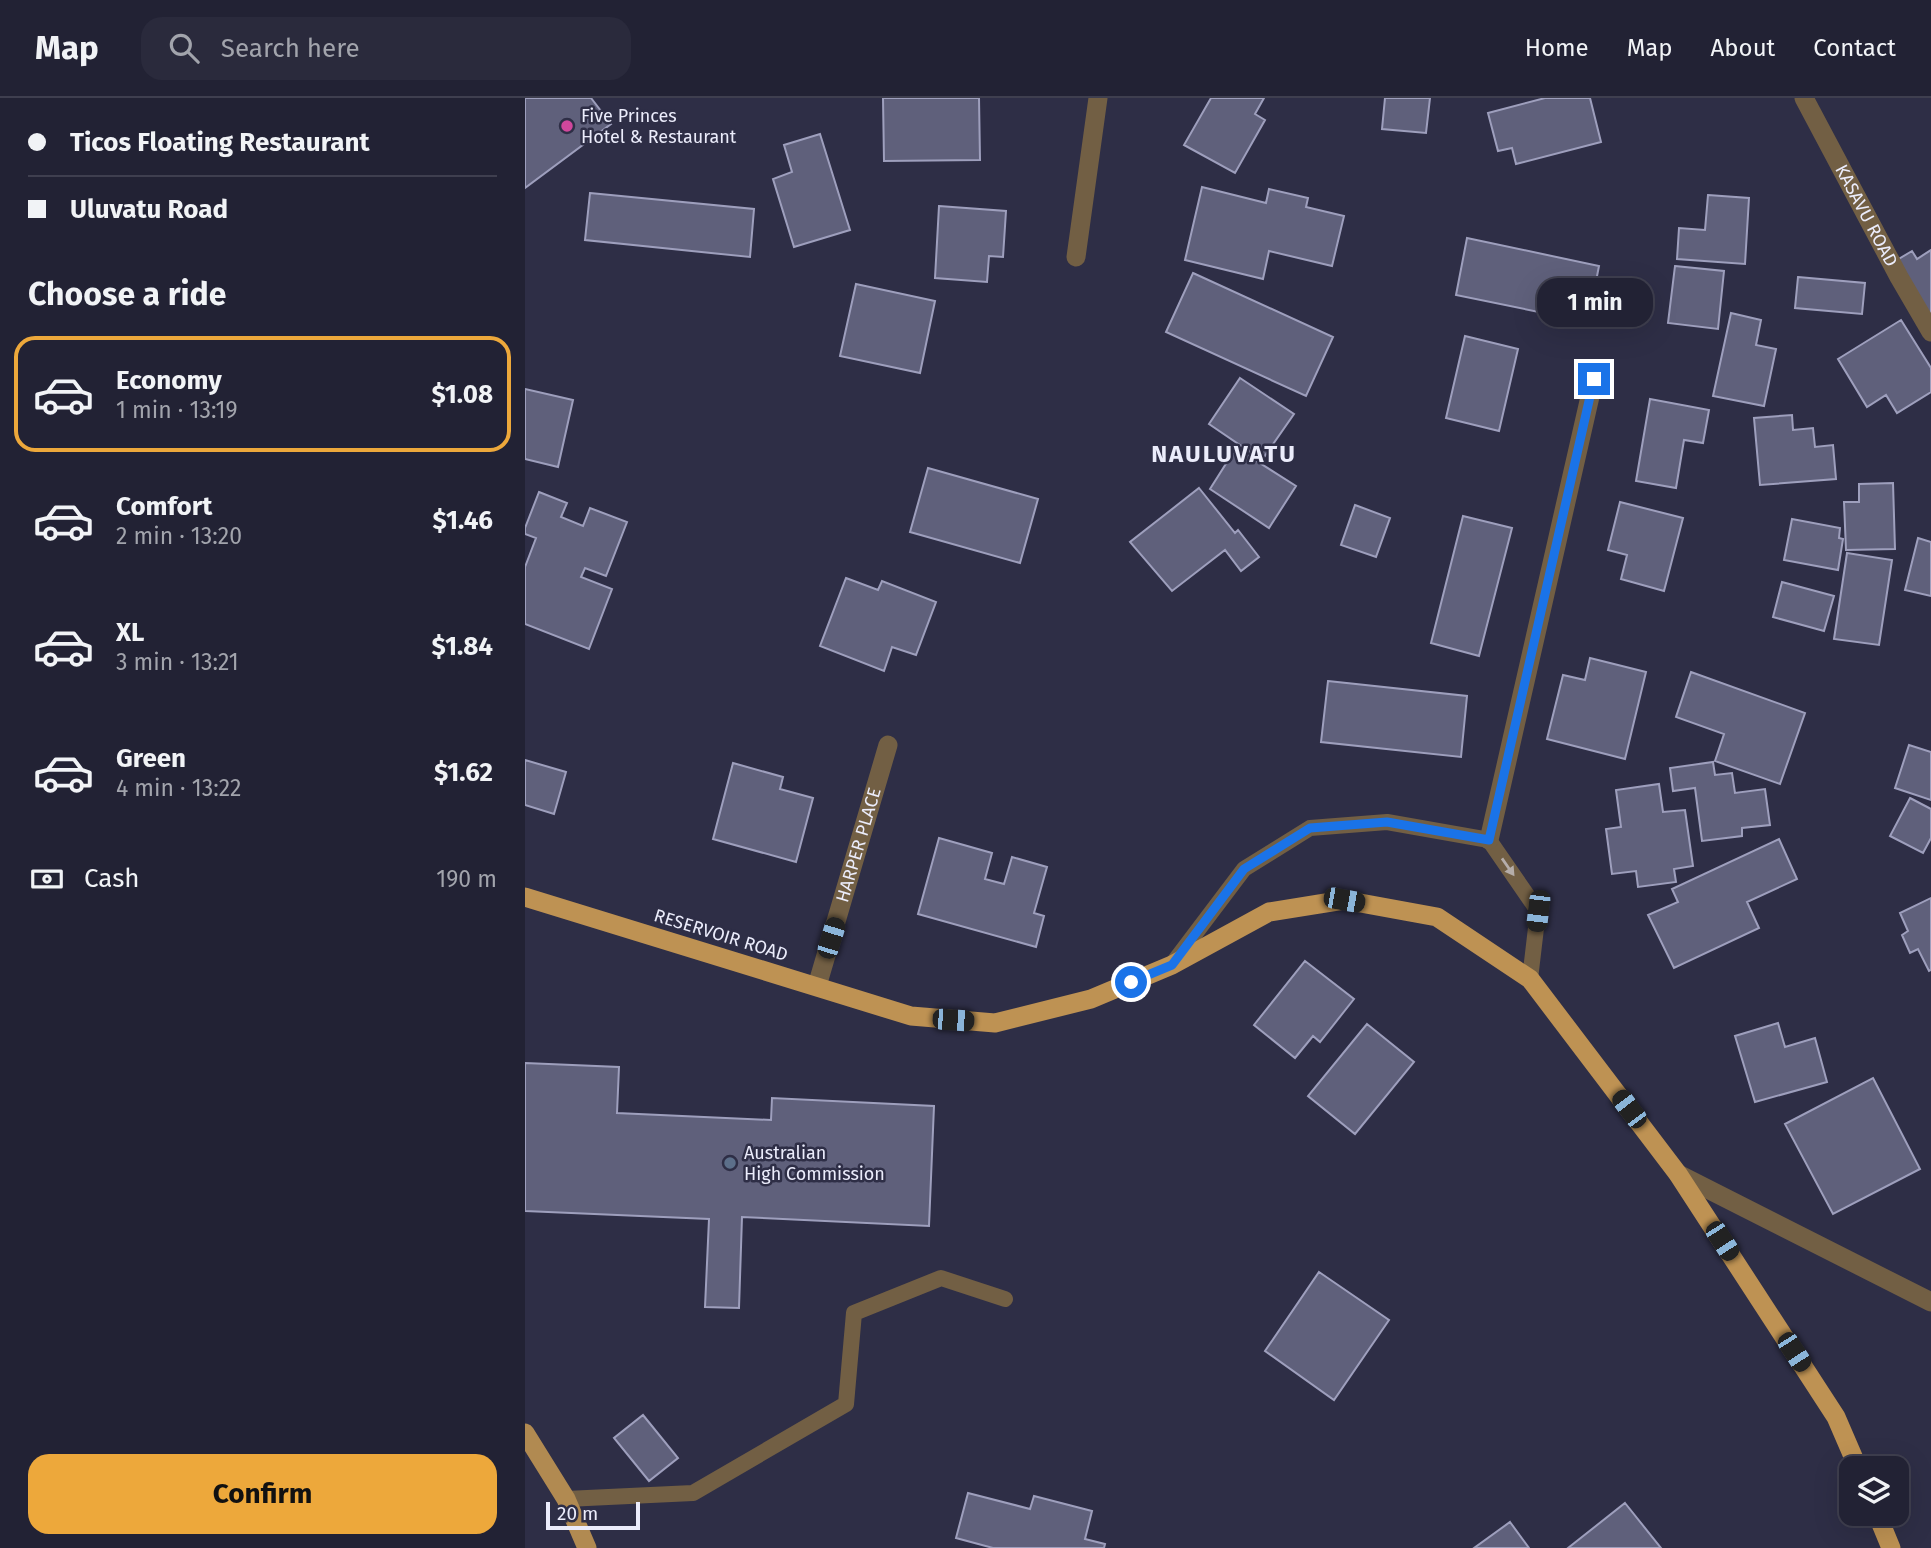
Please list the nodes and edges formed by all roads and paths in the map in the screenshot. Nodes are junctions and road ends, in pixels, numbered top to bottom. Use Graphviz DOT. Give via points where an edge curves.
graph roads {
  1 [pos="1098,98"];
  2 [pos="1804,98"];
  3 [pos="1076,257"];
  4 [pos="1931,332"];
  5 [pos="1594,379"];
  6 [pos="888,745"];
  7 [pos="1489,840"];
  8 [pos="525,897"];
  9 [pos="1172,965"];
  10 [pos="1529,979"];
  11 [pos="817,986"];
  12 [pos="1678,1174"];
  13 [pos="1005,1299"];
  14 [pos="1931,1301"];
  15 [pos="525,1433"];
  16 [pos="1853,1456"];
  17 [pos="566,1499"];
  18 [pos="1882,1526"];
  19 [pos="587,1548"];
  20 [pos="1891,1548"];
  1 -- 3 [label="street"];
  2 -- 4 [label="street, KASAVU ROAD"];
  5 -- 7 [label="street"];
  6 -- 11 [label="street, HARPER PLACE"];
  7 -- 9 [label="lane" via="1387,822 1310,828 1244,869"];
  7 -- 10 [label="lane, one-way" via="1538,911"];
  8 -- 11 [label="highway, RESERVOIR ROAD"];
  9 -- 10 [label="highway, RESERVOIR ROAD" via="1269,912 1344,900 1437,917"];
  9 -- 11 [label="highway, RESERVOIR ROAD" via="1091,999 995,1023 911,1016"];
  10 -- 12 [label="highway, RESERVOIR ROAD"];
  12 -- 14 [label="street"];
  12 -- 16 [label="highway, RESERVOIR ROAD" via="1836,1417"];
  13 -- 17 [label="lane" via="941,1278 854,1313 846,1404 693,1493"];
  15 -- 17 [label="main road"];
  17 -- 19 [label="main road"];
  18 -- 20 [label="highway"];
}
